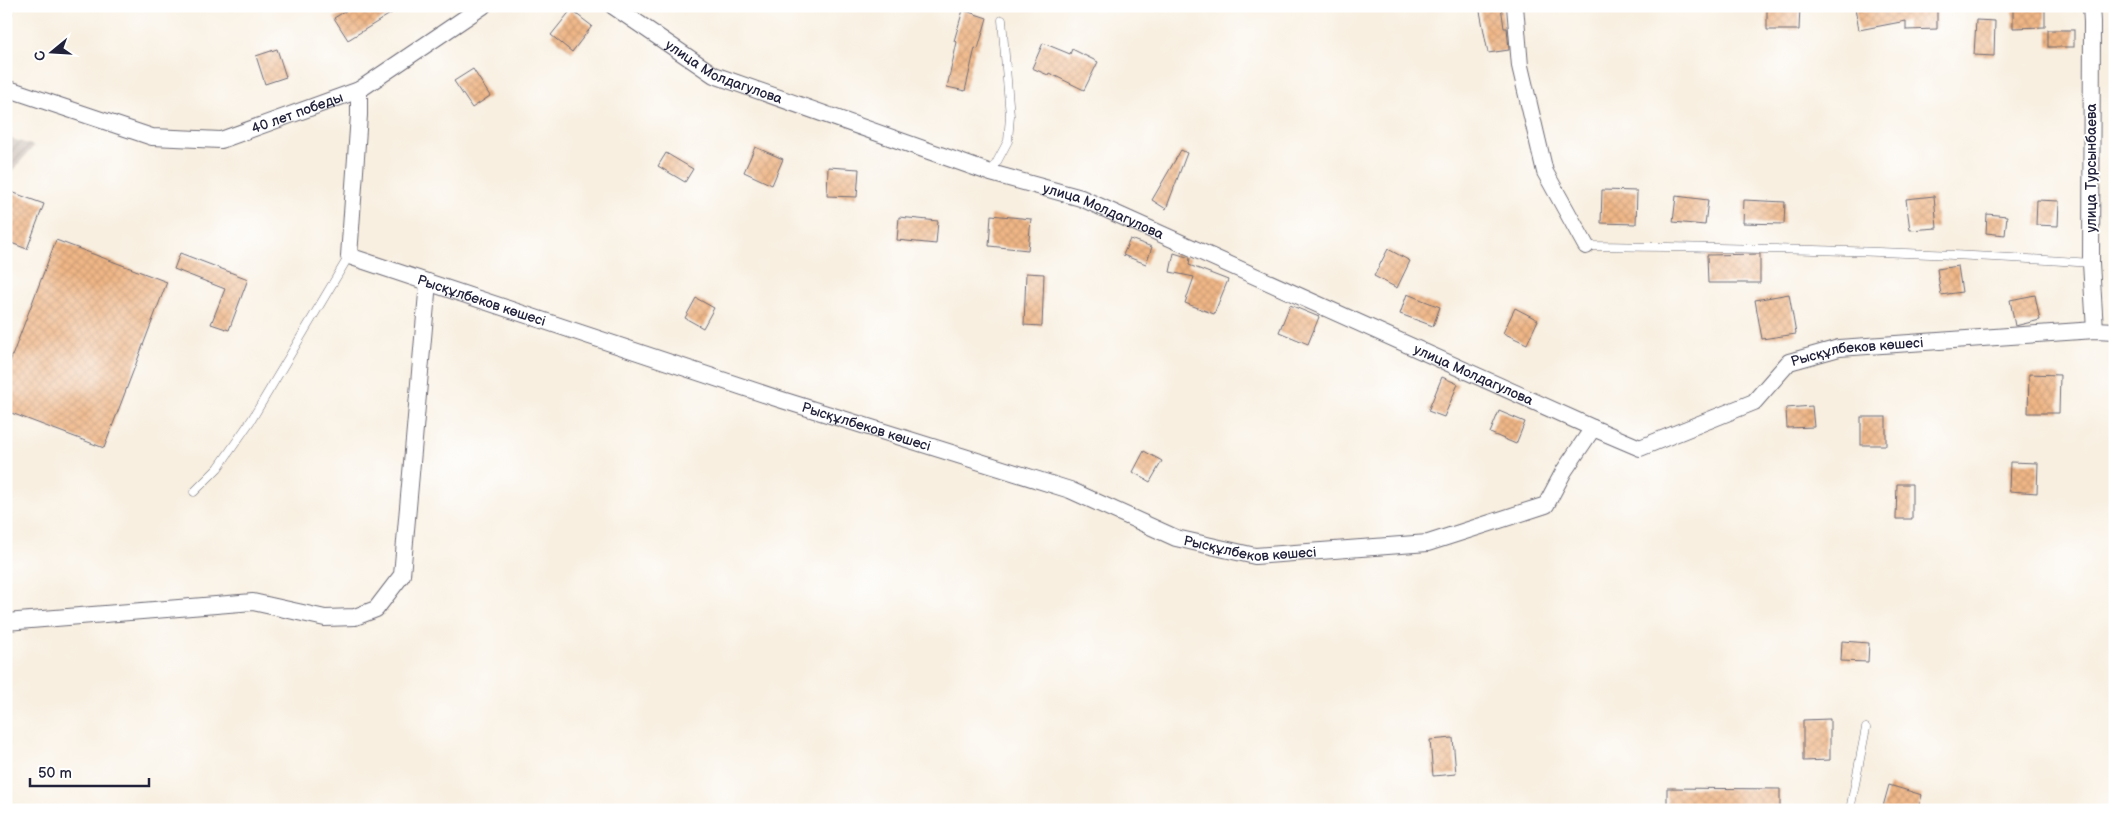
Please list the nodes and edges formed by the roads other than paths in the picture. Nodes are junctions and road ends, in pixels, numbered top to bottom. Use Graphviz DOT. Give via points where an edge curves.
graph roads {
  1 [pos="483,6"];
  2 [pos="613,6"];
  3 [pos="1515,6"];
  4 [pos="2091,6"];
  5 [pos="1002,20"];
  6 [pos="6,88"];
  7 [pos="359,90"];
  8 [pos="991,174"];
  9 [pos="1586,246"];
  10 [pos="349,256"];
  11 [pos="2090,263"];
  12 [pos="428,282"];
  13 [pos="2095,330"];
  14 [pos="2115,331"];
  15 [pos="1592,428"];
  16 [pos="194,492"];
  17 [pos="6,622"];
  18 [pos="1866,728"];
  19 [pos="1850,810"];
  1 -- 7 [label="street, 40 лет победы"];
  2 -- 8 [label="street, улица Молдагулова" via="714,76"];
  3 -- 9 [label="street" via="1520,66 1545,172"];
  4 -- 11 [label="street, улица Турсынбаева"];
  5 -- 8 [label="lane" via="1010,116 1008,141"];
  6 -- 7 [label="street, 40 лет победы" via="152,137 221,140"];
  7 -- 10 [label="street" via="360,115"];
  8 -- 15 [label="street, улица Молдагулова" via="1081,198"];
  9 -- 11 [label="lane" via="2013,257"];
  10 -- 12 [label="street, Рысқұлбеков көшесі"];
  10 -- 16 [label="lane" via="252,419 218,468"];
  11 -- 13 [label="street, улица Турсынбаева"];
  12 -- 15 [label="street, Рысқұлбеков көшесі" via="780,399 1070,490 1176,538 1254,556 1428,543 1546,505"];
  12 -- 17 [label="street" via="402,575 376,610 355,617 325,618 253,602"];
  13 -- 14 [label="street, Рысқұлбеков көшесі"];
  13 -- 15 [label="street, Рысқұлбеков көшесі" via="1840,348 1789,362 1754,402 1640,448"];
  18 -- 19 [label="lane"];
}
